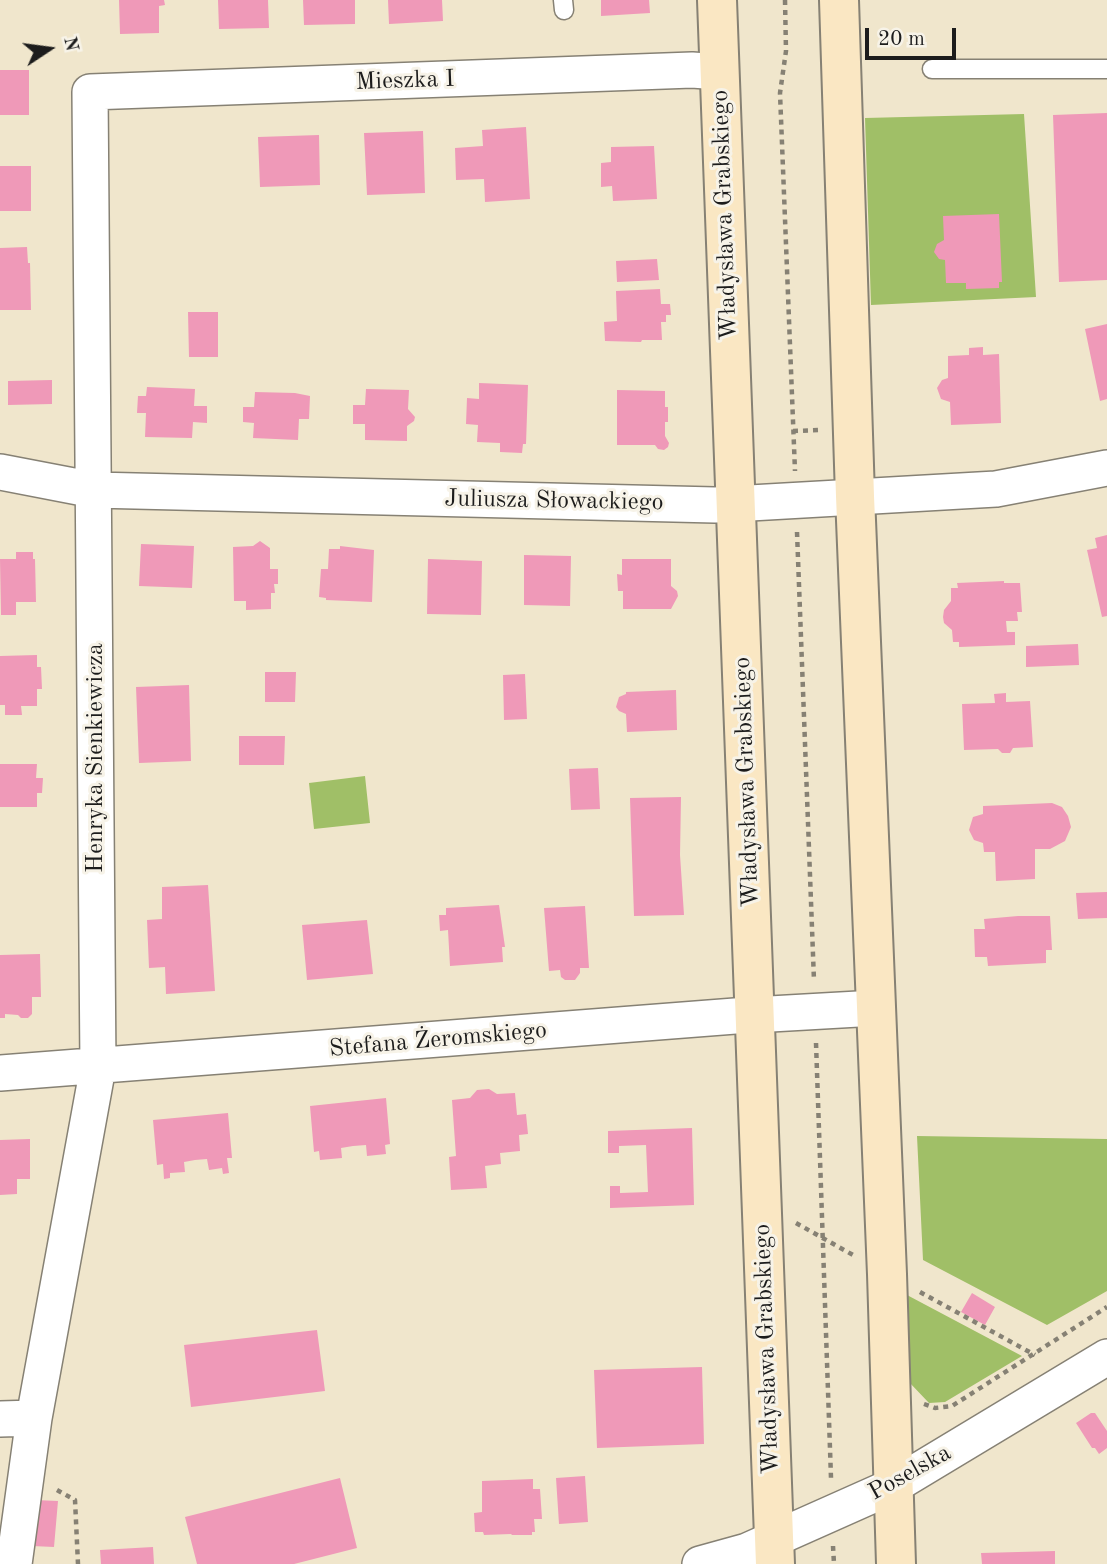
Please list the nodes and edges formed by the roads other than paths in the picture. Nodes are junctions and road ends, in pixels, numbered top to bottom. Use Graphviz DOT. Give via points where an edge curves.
graph roads {
  1 [pos="717,0"];
  2 [pos="839,0"];
  3 [pos="932,69"];
  4 [pos="1107,69"];
  5 [pos="720,72"];
  6 [pos="90,92"];
  7 [pos="1107,468"];
  8 [pos="0,472"];
  9 [pos="94,490"];
  10 [pos="855,496"];
  11 [pos="736,503"];
  12 [pos="876,1008"];
  13 [pos="755,1015"];
  14 [pos="98,1067"];
  15 [pos="0,1073"];
  16 [pos="1107,1357"];
  17 [pos="17,1418"];
  18 [pos="892,1486"];
  19 [pos="775,1552"];
  20 [pos="14,1564"];
  21 [pos="701,1564"];
  22 [pos="895,1564"];
  1 -- 5 [label="street, Władysława Grabskiego"];
  2 -- 10 [label="street"];
  3 -- 4 [label="lane"];
  5 -- 6 [label="street, Mieszka I"];
  5 -- 11 [label="street, Władysława Grabskiego"];
  6 -- 9 [label="street, Henryka Sienkiewicza"];
  7 -- 10 [label="street, Juliusza Słowackiego" via="996,489"];
  8 -- 9 [label="street, Juliusza Słowackiego"];
  9 -- 11 [label="street, Juliusza Słowackiego"];
  9 -- 14 [label="street, Henryka Sienkiewicza"];
  10 -- 11 [label="street, Juliusza Słowackiego"];
  10 -- 12 [label="street"];
  11 -- 13 [label="street, Władysława Grabskiego"];
  12 -- 13 [label="street, Stefana Żeromskiego"];
  12 -- 18 [label="street" via="901,1282"];
  13 -- 14 [label="street, Stefana Żeromskiego"];
  13 -- 19 [label="street, Władysława Grabskiego"];
  14 -- 15 [label="street, Stefana Żeromskiego"];
  14 -- 17 [label="street, Henryka Sienkiewicza"];
  16 -- 18 [label="street, Poselska"];
  17 -- 20 [label="street, Henryka Sienkiewicza" via="26,1471"];
  18 -- 19 [label="street, Poselska" via="832,1514"];
  18 -- 22 [label="street"];
  19 -- 21 [label="street, Poselska" via="747,1551"];
}
